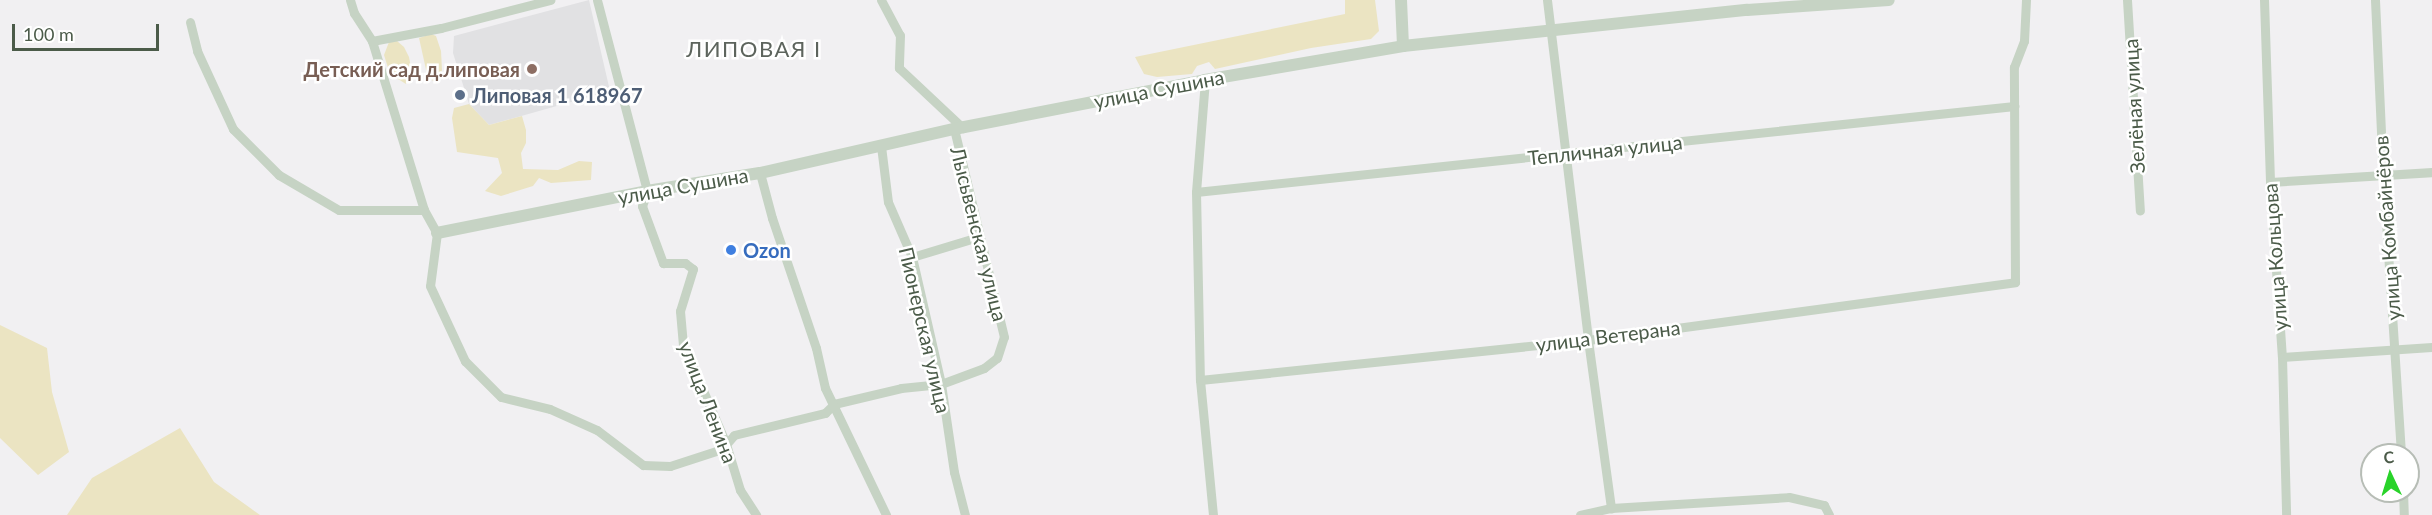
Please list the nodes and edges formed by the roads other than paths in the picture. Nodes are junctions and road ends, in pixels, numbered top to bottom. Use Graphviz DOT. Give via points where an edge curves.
graph roads {
  1 [pos="350,0"];
  2 [pos="550,0"];
  3 [pos="597,0"];
  4 [pos="881,0"];
  5 [pos="1401,0"];
  6 [pos="1547,0"];
  7 [pos="1889,0"];
  8 [pos="2026,0"];
  9 [pos="2127,0"];
  10 [pos="2264,0"];
  11 [pos="2374,0"];
  12 [pos="1746,5"];
  13 [pos="190,22"];
  14 [pos="1552,30"];
  15 [pos="372,41"];
  16 [pos="1403,46"];
  17 [pos="1205,80"];
  18 [pos="2014,106"];
  19 [pos="958,129"];
  20 [pos="881,146"];
  21 [pos="1565,155"];
  22 [pos="2432,172"];
  23 [pos="760,173"];
  24 [pos="2383,175"];
  25 [pos="2270,182"];
  26 [pos="647,191"];
  27 [pos="1196,192"];
  28 [pos="424,210"];
  29 [pos="2140,211"];
  30 [pos="437,233"];
  31 [pos="978,237"];
  32 [pos="912,257"];
  33 [pos="1587,340"];
  34 [pos="2432,347"];
  35 [pos="2396,350"];
  36 [pos="2282,357"];
  37 [pos="1200,380"];
  38 [pos="941,384"];
  39 [pos="834,404"];
  40 [pos="2400,443"];
  41 [pos="726,444"];
  42 [pos="1611,508"];
  43 [pos="756,515"];
  44 [pos="886,515"];
  45 [pos="965,515"];
  46 [pos="1213,515"];
  47 [pos="1580,515"];
  48 [pos="1829,515"];
  49 [pos="2286,515"];
  1 -- 15 [label="street"];
  2 -- 15 [label="street"];
  3 -- 26 [label="street, улица Ленина"];
  4 -- 19 [label="street" via="900,35 899,68"];
  5 -- 16 [label="street"];
  6 -- 14 [label="street"];
  7 -- 12 [label="street, улица Сушина"];
  8 -- 18 [label="street" via="2024,40 2014,67"];
  9 -- 29 [label="street, Зелёная улица"];
  10 -- 25 [label="street, улица Кольцова"];
  11 -- 24 [label="street, улица Комбайнёров"];
  12 -- 14 [label="street, улица Сушина"];
  13 -- 28 [label="street" via="197,51 233,129 279,175 339,210"];
  14 -- 16 [label="street, улица Сушина"];
  14 -- 21 [label="street"];
  15 -- 28 [label="street"];
  16 -- 17 [label="street, улица Сушина"];
  17 -- 19 [label="street, улица Сушина"];
  17 -- 27 [label="street"];
  18 -- 21 [label="street, Тепличная улица"];
  18 -- 33 [label="street, улица Ветерана" via="2016,282"];
  19 -- 20 [label="street, улица Сушина"];
  19 -- 31 [label="street, Лысьвенская улица"];
  20 -- 23 [label="street, улица Сушина"];
  20 -- 32 [label="street, Пионерская улица" via="888,202"];
  21 -- 27 [label="street, Тепличная улица"];
  21 -- 33 [label="street"];
  22 -- 24 [label="street"];
  23 -- 26 [label="street, улица Сушина"];
  23 -- 39 [label="street" via="825,388"];
  24 -- 25 [label="street"];
  24 -- 35 [label="street, улица Комбайнёров"];
  25 -- 36 [label="street, улица Кольцова"];
  26 -- 30 [label="street, улица Сушина"];
  26 -- 41 [label="street, улица Ленина" via="642,206 663,263 685,263 693,268 680,312 683,344"];
  27 -- 37 [label="street"];
  28 -- 30 [label="street"];
  30 -- 41 [label="street" via="430,286 465,362 501,397 550,409 597,430 643,465 670,466 722,449"];
  31 -- 32 [label="street"];
  31 -- 38 [label="street, Лысьвенская улица" via="1004,337 997,358 984,368"];
  32 -- 38 [label="street, Пионерская улица"];
  33 -- 37 [label="street, улица Ветерана"];
  33 -- 42 [label="street"];
  34 -- 35 [label="street"];
  35 -- 36 [label="street"];
  35 -- 40 [label="street, улица Комбайнёров"];
  36 -- 49 [label="street, улица Кольцова"];
  37 -- 46 [label="street"];
  38 -- 39 [label="street" via="901,388"];
  38 -- 45 [label="street, Пионерская улица" via="954,472"];
  39 -- 41 [label="street" via="825,413 734,435"];
  39 -- 44 [label="street"];
  41 -- 43 [label="street, улица Ленина" via="740,490"];
  42 -- 47 [label="street"];
  42 -- 48 [label="street" via="1789,497 1824,505"];
}
